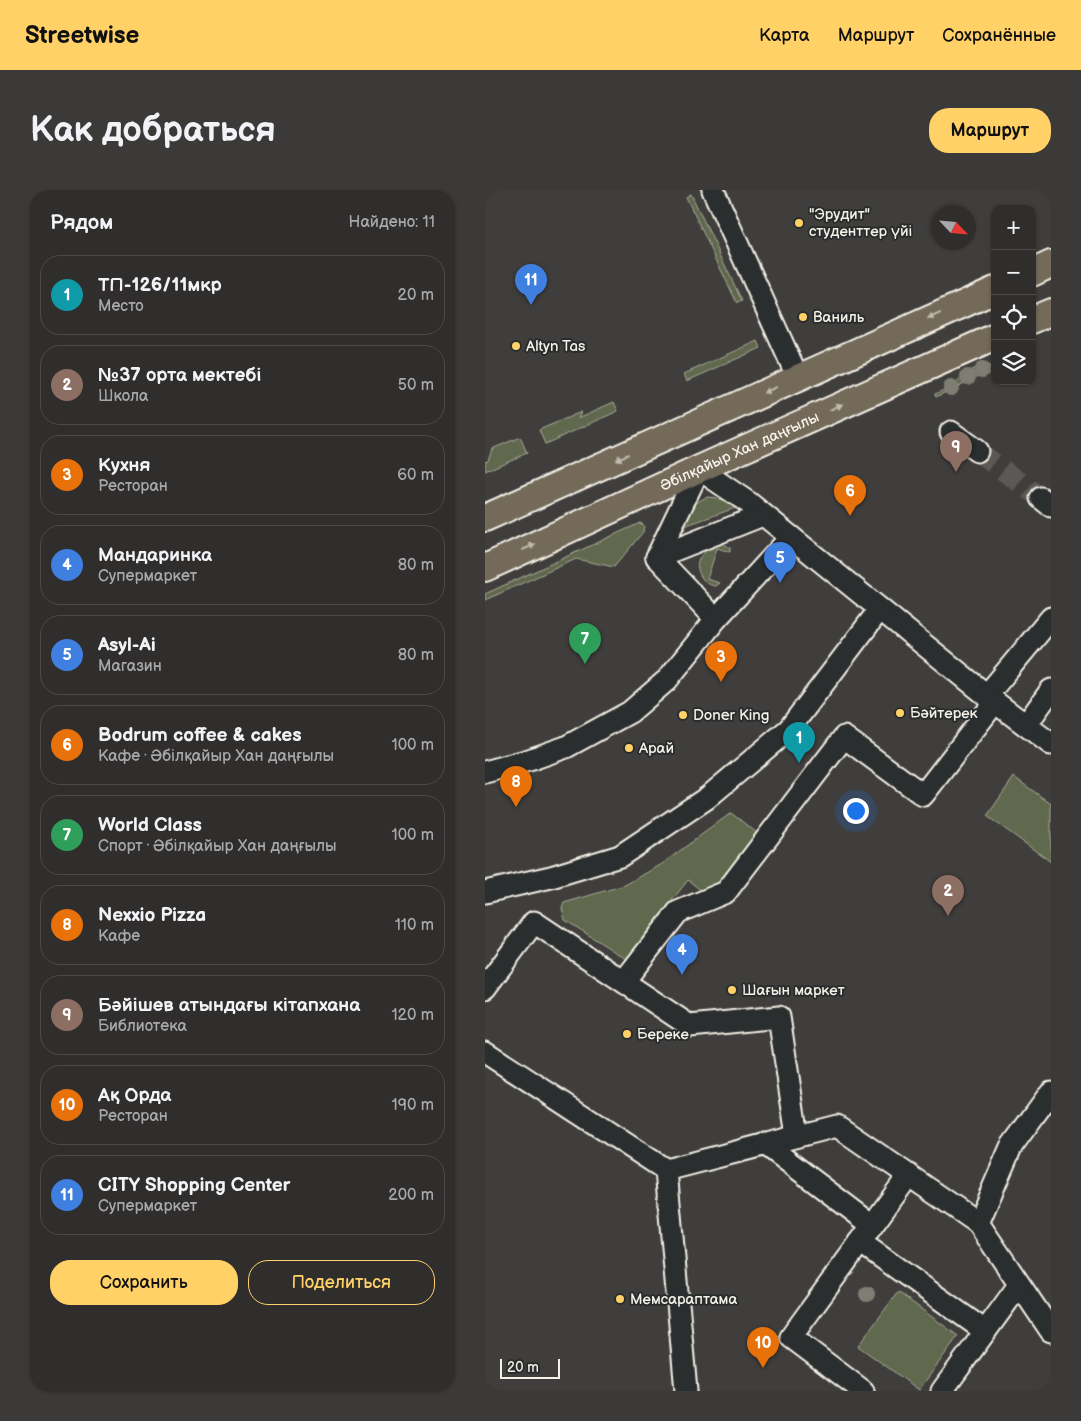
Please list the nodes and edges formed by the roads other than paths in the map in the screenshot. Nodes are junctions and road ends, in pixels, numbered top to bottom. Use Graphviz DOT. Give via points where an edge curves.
graph roads {
  1 [pos="713,190"];
  2 [pos="1051,264"];
  3 [pos="1036,271"];
  4 [pos="991,292"];
  5 [pos="969,301"];
  6 [pos="1051,312"];
  7 [pos="1036,318"];
  8 [pos="990,339"];
  9 [pos="798,378"];
  10 [pos="951,432"];
  11 [pos="977,451"];
  12 [pos="699,468"];
  13 [pos="763,514"];
  14 [pos="485,518"];
  15 [pos="791,537"];
  16 [pos="657,557"];
  17 [pos="485,568"];
  18 [pos="880,609"];
  19 [pos="1051,618"];
  20 [pos="716,619"];
  21 [pos="1051,690"];
  22 [pos="991,698"];
  23 [pos="1026,725"];
  24 [pos="1051,744"];
  25 [pos="485,772"];
  26 [pos="485,892"];
  27 [pos="624,981"];
  28 [pos="485,988"];
  29 [pos="485,1052"];
  30 [pos="1051,1092"];
  31 [pos="797,1136"];
  32 [pos="765,1144"];
  33 [pos="665,1170"];
  34 [pos="909,1175"];
  35 [pos="978,1223"];
  36 [pos="873,1225"];
  37 [pos="860,1242"];
  38 [pos="1019,1285"];
  39 [pos="985,1330"];
  40 [pos="1051,1331"];
  41 [pos="686,1391"];
  42 [pos="863,1391"];
  43 [pos="942,1391"];
  1 -- 9 [label="street"];
  2 -- 3 [label="main road"];
  4 -- 5 [label="main road"];
  5 -- 8 [label="main road"];
  5 -- 9 [label="main road, one-way"];
  6 -- 7 [label="main road"];
  12 -- 8 [label="main road, Әбілқайыр Хан даңғылы, one-way"];
  9 -- 14 [label="main road, one-way"];
  10 -- 11 [label="street"];
  12 -- 13 [label="street"];
  12 -- 16 [label="street"];
  17 -- 12 [label="main road, Әбілқайыр Хан даңғылы, one-way"];
  13 -- 15 [label="street"];
  13 -- 16 [label="street"];
  15 -- 18 [label="street"];
  15 -- 20 [label="street"];
  16 -- 20 [label="street"];
  18 -- 22 [label="street"];
  18 -- 26 [label="street" via="789,729 707,798 619,856 551,877"];
  19 -- 22 [label="street"];
  20 -- 25 [label="street" via="667,680 630,712 566,747"];
  21 -- 23 [label="street"];
  22 -- 23 [label="street"];
  22 -- 27 [label="street" via="923,795 844,737 726,892 678,912"];
  23 -- 24 [label="street"];
  27 -- 28 [label="street" via="534,922"];
  27 -- 31 [label="street" via="690,1026 779,1017"];
  29 -- 33 [label="street"];
  30 -- 35 [label="street" via="1011,1147"];
  31 -- 32 [label="street"];
  31 -- 34 [label="street" via="837,1126"];
  32 -- 33 [label="street"];
  32 -- 36 [label="street"];
  33 -- 41 [label="street"];
  34 -- 35 [label="street"];
  34 -- 36 [label="street"];
  35 -- 38 [label="street"];
  36 -- 37 [label="street"];
  37 -- 39 [label="street"];
  37 -- 42 [label="street" via="791,1337"];
  38 -- 39 [label="street"];
  38 -- 40 [label="street"];
  39 -- 43 [label="street"];
}
